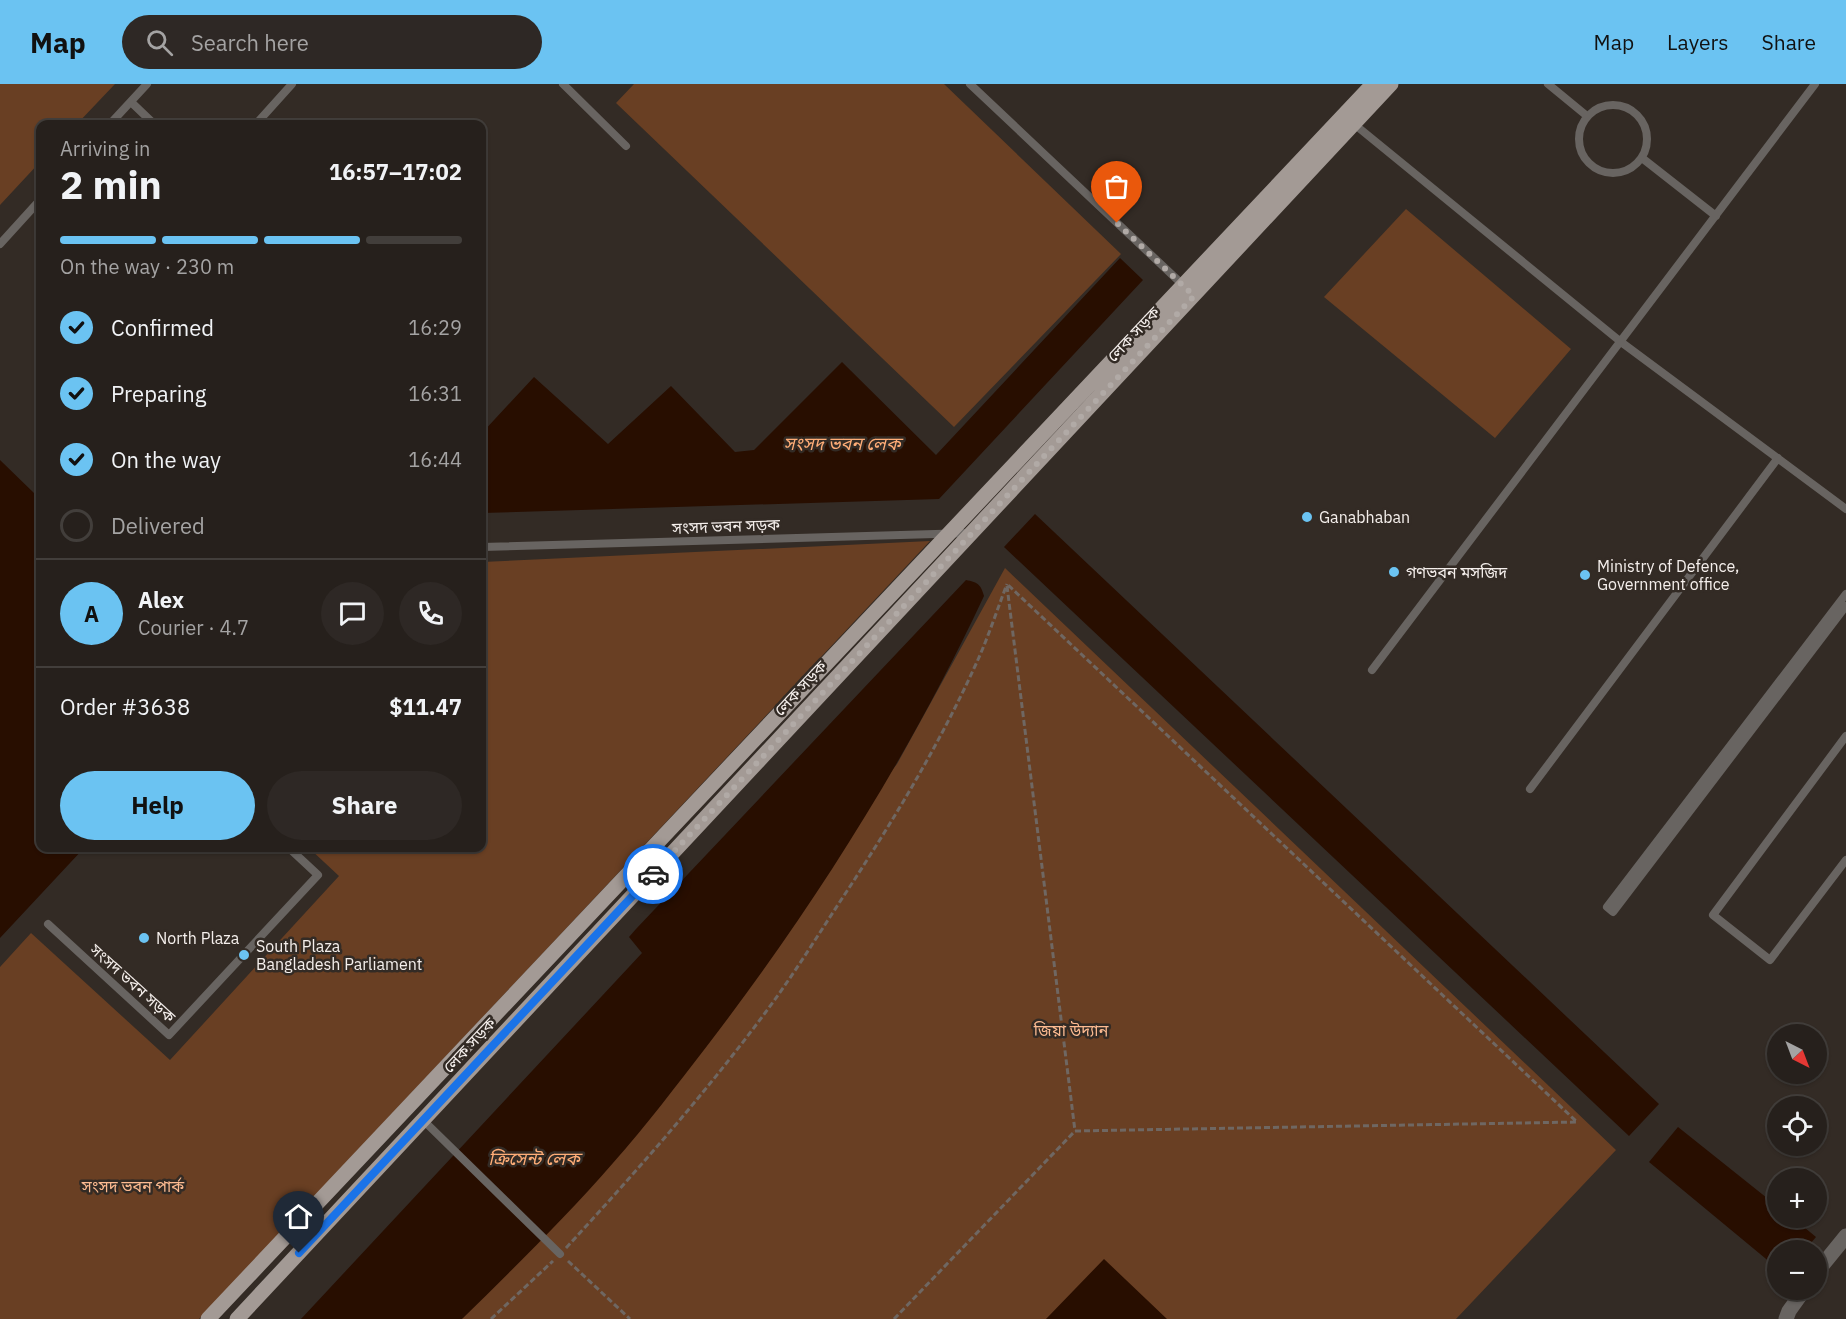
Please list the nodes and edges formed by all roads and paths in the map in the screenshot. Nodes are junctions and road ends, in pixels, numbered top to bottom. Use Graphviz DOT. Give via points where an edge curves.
graph roads {
  1 [pos="147,84"];
  2 [pos="292,84"];
  3 [pos="563,84"];
  4 [pos="970,84"];
  5 [pos="1373,84"];
  6 [pos="1391,84"];
  7 [pos="1548,84"];
  8 [pos="1815,84"];
  9 [pos="131,102"];
  10 [pos="1587,116"];
  11 [pos="114,120"];
  12 [pos="150,120"];
  13 [pos="260,120"];
  14 [pos="1354,124"];
  15 [pos="626,146"];
  16 [pos="1642,158"];
  17 [pos="36,204"];
  18 [pos="1716,216"];
  19 [pos="0,244"];
  20 [pos="1188,290"];
  21 [pos="1621,342"];
  22 [pos="1778,458"];
  23 [pos="1846,509"];
  24 [pos="949,533"];
  25 [pos="970,533"];
  26 [pos="486,547"];
  27 [pos="1007,584"];
  28 [pos="1846,594"];
  29 [pos="1846,606"];
  30 [pos="1372,670"];
  31 [pos="1846,736"];
  32 [pos="1530,789"];
  33 [pos="293,852"];
  34 [pos="1846,860"];
  35 [pos="48,924"];
  36 [pos="424,1121"];
  37 [pos="1075,1131"];
  38 [pos="1846,1236"];
  39 [pos="561,1254"];
  40 [pos="1827,1259"];
  41 [pos="1797,1300"];
  42 [pos="208,1319"];
  43 [pos="237,1319"];
  44 [pos="491,1319"];
  45 [pos="630,1319"];
  46 [pos="894,1319"];
  47 [pos="1786,1319"];
  1 -- 9 [label="lane"];
  2 -- 13 [label="lane"];
  3 -- 15 [label="lane"];
  4 -- 20 [label="lane"];
  5 -- 20 [label="main road"];
  6 -- 14 [label="main road, লেক সড়ক"];
  7 -- 10 [label="lane"];
  8 -- 18 [label="lane"];
  9 -- 11 [label="lane"];
  9 -- 12 [label="lane"];
  10 -- 16 [label="lane" via="1607,105 1630,108 1646,126 1647,148"];
  10 -- 16 [label="lane" via="1581,126 1580,149 1593,167 1603,172 1625,172"];
  14 -- 20 [label="main road, লেক সড়ক"];
  14 -- 21 [label="lane"];
  16 -- 18 [label="lane"];
  17 -- 19 [label="lane"];
  18 -- 21 [label="lane"];
  20 -- 24 [label="main road"];
  20 -- 25 [label="main road, লেক সড়ক"];
  21 -- 22 [label="lane"];
  21 -- 30 [label="lane"];
  22 -- 23 [label="lane"];
  22 -- 32 [label="lane"];
  24 -- 25 [label="lane, সংসদ ভবন সড়ক"];
  24 -- 26 [label="lane, সংসদ ভবন সড়ক"];
  24 -- 42 [label="main road"];
  25 -- 36 [label="main road, লেক সড়ক"];
  27 -- 37 [label="path"];
  27 -- 37 [label="path" via="1577,1122"];
  27 -- 39 [label="path" via="977,662 939,741 822,929 766,1012 710,1084"];
  28 -- 29 [label="lane" via="1607,907 1613,912"];
  31 -- 34 [label="lane" via="1713,915 1770,960"];
  33 -- 35 [label="lane, সংসদ ভবন সড়ক" via="318,875 168,1035"];
  36 -- 39 [label="lane"];
  36 -- 43 [label="main road, লেক সড়ক"];
  37 -- 46 [label="path"];
  38 -- 40 [label="street"];
  39 -- 44 [label="path"];
  39 -- 45 [label="path"];
  41 -- 47 [label="street"];
}
